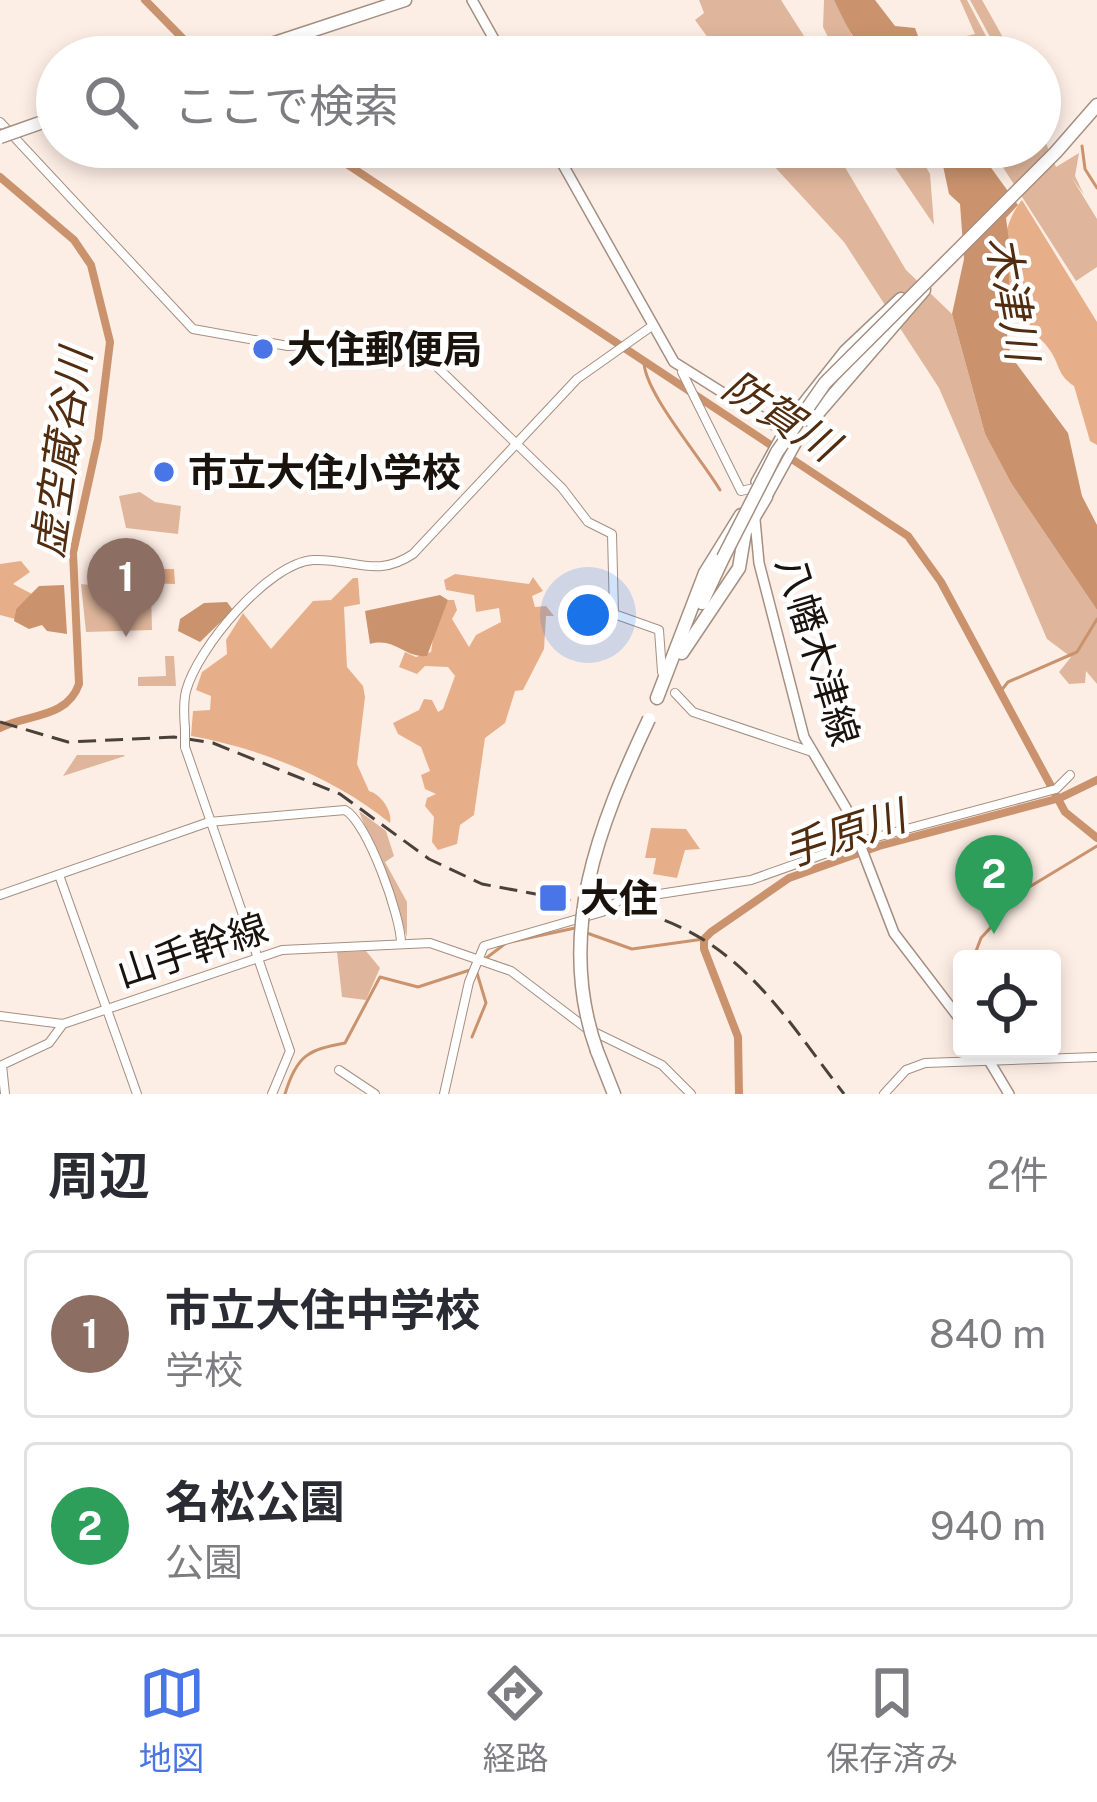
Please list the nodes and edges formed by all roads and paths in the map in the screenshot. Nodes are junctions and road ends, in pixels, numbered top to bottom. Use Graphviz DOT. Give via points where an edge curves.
graph roads {
  1 [pos="379,0"];
  2 [pos="404,0"];
  3 [pos="472,0"];
  4 [pos="273,36"];
  5 [pos="295,36"];
  6 [pos="492,36"];
  7 [pos="1097,103"];
  8 [pos="1097,115"];
  9 [pos="0,122"];
  10 [pos="36,128"];
  11 [pos="0,141"];
  12 [pos="1061,149"];
  13 [pos="1061,150"];
  14 [pos="36,161"];
  15 [pos="43,168"];
  16 [pos="565,168"];
  17 [pos="1042,168"];
  18 [pos="1043,168"];
  19 [pos="947,259"];
  20 [pos="928,285"];
  21 [pos="652,326"];
  22 [pos="682,372"];
  23 [pos="812,421"];
  24 [pos="786,427"];
  25 [pos="517,444"];
  26 [pos="752,493"];
  27 [pos="746,525"];
  28 [pos="752,552"];
  29 [pos="726,560"];
  30 [pos="682,653"];
  31 [pos="662,672"];
  32 [pos="675,693"];
  33 [pos="657,698"];
  34 [pos="649,718"];
  35 [pos="812,752"];
  36 [pos="1070,775"];
  37 [pos="209,822"];
  38 [pos="860,848"];
  39 [pos="59,875"];
  40 [pos="0,896"];
  41 [pos="400,944"];
  42 [pos="256,957"];
  43 [pos="479,964"];
  44 [pos="106,1009"];
  45 [pos="953,1010"];
  46 [pos="0,1016"];
  47 [pos="63,1024"];
  48 [pos="1097,1057"];
  49 [pos="991,1060"];
  50 [pos="339,1070"];
  51 [pos="613,1090"];
  52 [pos="4,1094"];
  53 [pos="137,1094"];
  54 [pos="272,1094"];
  55 [pos="375,1094"];
  56 [pos="444,1094"];
  57 [pos="688,1094"];
  58 [pos="884,1094"];
  59 [pos="1009,1094"];
  1 -- 4 [label="highway"];
  2 -- 5 [label="highway"];
  3 -- 6 [label="main road"];
  7 -- 12 [label="highway"];
  8 -- 13 [label="highway"];
  9 -- 14 [label="street"];
  10 -- 11 [label="highway, bridge"];
  15 -- 25 [label="street" via="193,329 288,346 418,352"];
  16 -- 21 [label="main road"];
  17 -- 19 [label="highway, bridge"];
  18 -- 20 [label="highway, bridge"];
  19 -- 24 [label="highway, bridge" via="865,332"];
  19 -- 29 [label="highway, bridge" via="811,401"];
  20 -- 23 [label="highway, bridge"];
  20 -- 29 [label="highway, bridge" via="804,420"];
  21 -- 22 [label="main road"];
  21 -- 25 [label="street" via="577,379"];
  22 -- 24 [label="main road"];
  22 -- 26 [label="street"];
  24 -- 26 [label="main road"];
  24 -- 26 [label="main road" via="798,440"];
  25 -- 31 [label="street" via="588,522 612,534 614,614 658,630"];
  25 -- 37 [label="street, bridge" via="404,561 371,570 304,562 266,580 186,692 184,747"];
  26 -- 27 [label="highway"];
  27 -- 28 [label="highway"];
  27 -- 33 [label="highway" via="705,573"];
  28 -- 30 [label="highway"];
  28 -- 35 [label="main road, 八幡木津線"];
  29 -- 30 [label="highway"];
  29 -- 33 [label="highway"];
  30 -- 34 [label="highway"];
  32 -- 35 [label="street" via="702,716"];
  33 -- 34 [label="highway"];
  34 -- 51 [label="highway, bridge" via="606,813 584,897 580,978"];
  35 -- 38 [label="main road, 八幡木津線"];
  36 -- 38 [label="street" via="1056,789"];
  37 -- 39 [label="street"];
  37 -- 41 [label="street" via="291,811 353,814 400,926"];
  37 -- 42 [label="street"];
  38 -- 43 [label="street" via="752,880 620,900 484,946"];
  38 -- 45 [label="main road, 八幡木津線" via="894,933"];
  39 -- 40 [label="street"];
  39 -- 44 [label="street"];
  41 -- 42 [label="street, 山手幹線"];
  41 -- 43 [label="street, 山手幹線" via="430,943"];
  42 -- 44 [label="street, 山手幹線"];
  42 -- 54 [label="street" via="290,1051"];
  43 -- 56 [label="street"];
  43 -- 57 [label="street, 山手幹線" via="530,983 586,1028 662,1065"];
  44 -- 47 [label="street, 山手幹線"];
  44 -- 53 [label="street"];
  46 -- 47 [label="street, 山手幹線"];
  47 -- 52 [label="street" via="49,1043 2,1065"];
  48 -- 49 [label="street"];
  49 -- 58 [label="street" via="917,1065"];
  49 -- 59 [label="main road"];
  50 -- 55 [label="street"];
}
